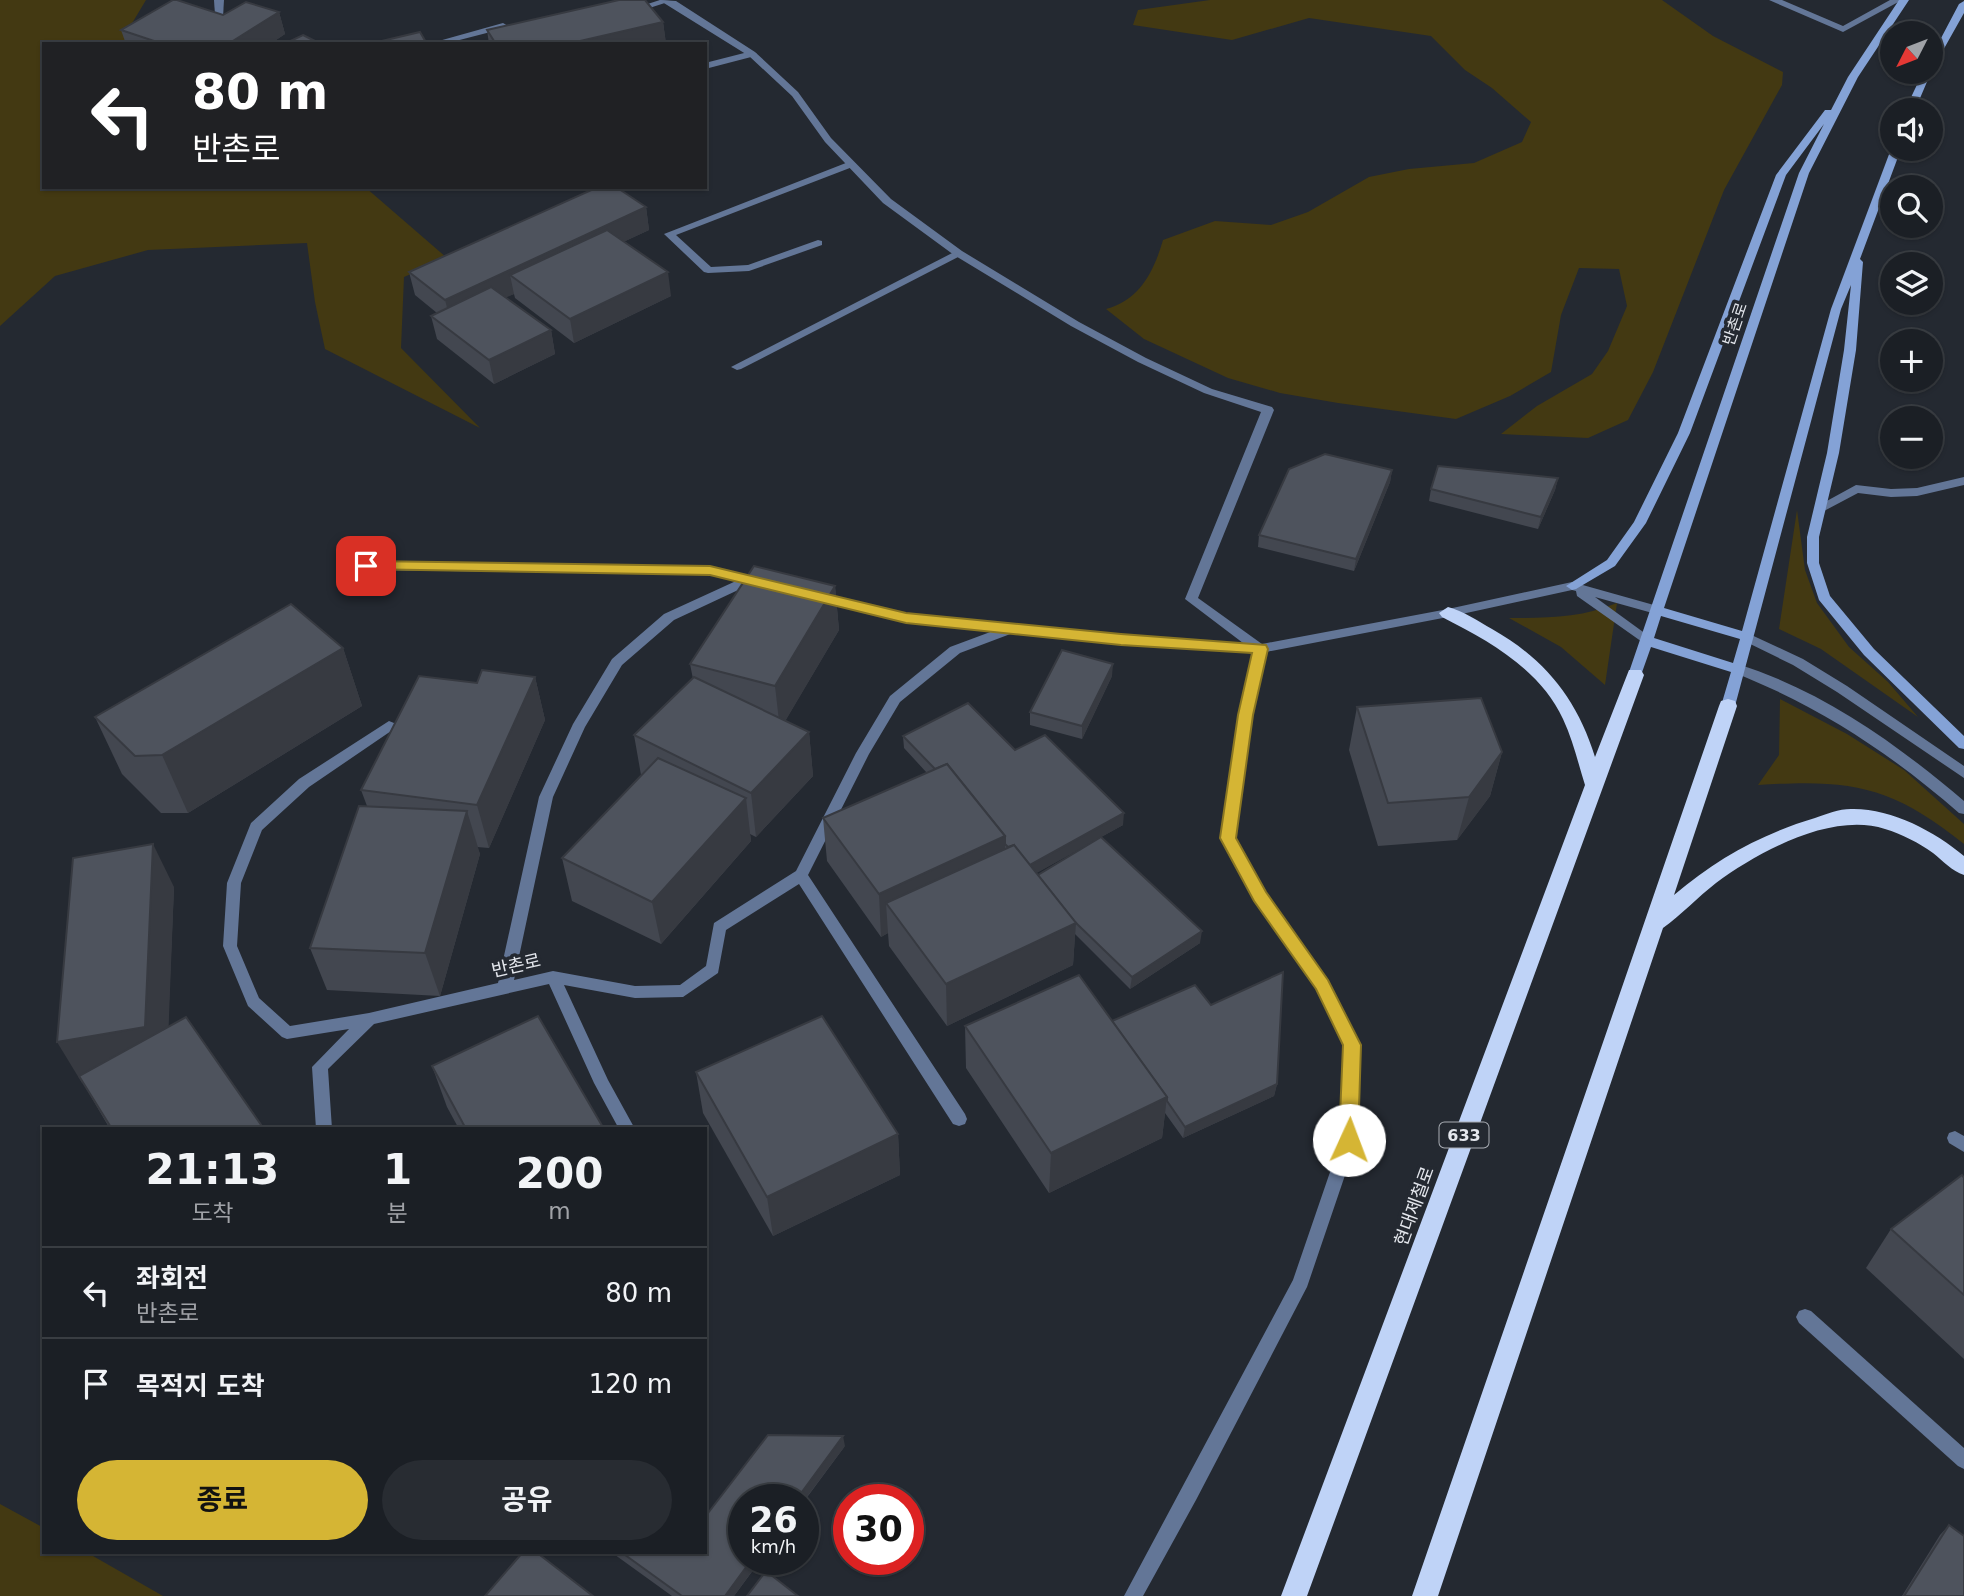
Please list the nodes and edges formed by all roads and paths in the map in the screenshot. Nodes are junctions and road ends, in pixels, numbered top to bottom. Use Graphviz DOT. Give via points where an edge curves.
graph roads {
  1 [pos="219,0"];
  2 [pos="665,0"];
  3 [pos="1774,0"];
  4 [pos="1897,0"];
  5 [pos="1904,0"];
  6 [pos="1964,4"];
  7 [pos="626,12"];
  8 [pos="220,15"];
  9 [pos="520,23"];
  10 [pos="440,42"];
  11 [pos="1943,44"];
  12 [pos="752,54"];
  13 [pos="707,65"];
  14 [pos="1853,77"];
  15 [pos="1891,161"];
  16 [pos="851,164"];
  17 [pos="1860,242"];
  18 [pos="818,243"];
  19 [pos="958,253"];
  20 [pos="737,367"];
  21 [pos="1964,481"];
  22 [pos="1820,508"];
  23 [pos="366,566"];
  24 [pos="749,580"];
  25 [pos="771,586"];
  26 [pos="1572,586"];
  27 [pos="805,594"];
  28 [pos="1656,610"];
  29 [pos="1448,613"];
  30 [pos="1011,628"];
  31 [pos="1745,636"];
  32 [pos="1645,640"];
  33 [pos="1260,649"];
  34 [pos="1737,669"];
  35 [pos="1635,675"];
  36 [pos="1728,706"];
  37 [pos="389,726"];
  38 [pos="1964,744"];
  39 [pos="1964,773"];
  40 [pos="1594,785"];
  41 [pos="1964,809"];
  42 [pos="1964,867"];
  43 [pos="801,875"];
  44 [pos="1653,925"];
  45 [pos="553,977"];
  46 [pos="505,988"];
  47 [pos="369,1019"];
  48 [pos="959,1119"];
  49 [pos="324,1127"];
  50 [pos="625,1127"];
  51 [pos="1805,1317"];
  52 [pos="1964,1460"];
  53 [pos="1133,1596"];
  54 [pos="1294,1596"];
  55 [pos="1425,1596"];
  1 -- 8 [label="street"];
  2 -- 7 [label="street"];
  2 -- 12 [label="street"];
  3 -- 4 [label="street" via="1843,29"];
  5 -- 14 [label="main road, 반촌로 / 633"];
  6 -- 11 [label="main road"];
  9 -- 10 [label="street"];
  12 -- 13 [label="street"];
  12 -- 16 [label="street" via="795,94"];
  14 -- 26 [label="main road" via="1781,175 1684,433 1640,523 1611,564"];
  14 -- 28 [label="main road, 반촌로 / 633" via="1804,173"];
  15 -- 17 [label="main road"];
  16 -- 18 [label="street" via="669,234 708,270 749,268"];
  16 -- 19 [label="street" via="887,201"];
  17 -- 22 [label="main road" via="1850,350"];
  17 -- 31 [label="main road" via="1836,309"];
  19 -- 20 [label="street"];
  19 -- 33 [label="street" via="1142,360 1208,391 1268,410 1191,599"];
  21 -- 22 [label="street" via="1891,494 1856,488"];
  22 -- 38 [label="main road" via="1813,564 1824,597 1869,652"];
  23 -- 24 [label="street" via="710,570"];
  24 -- 25 [label="street"];
  24 -- 46 [label="street" via="669,617 610,673 578,727 546,797"];
  26 -- 28 [label="street"];
  26 -- 29 [label="street"];
  26 -- 32 [label="street"];
  27 -- 30 [label="street" via="906,618"];
  28 -- 31 [label="main road"];
  28 -- 32 [label="main road, 반촌로 / 633"];
  29 -- 33 [label="street"];
  29 -- 40 [label="highway" via="1491,634 1550,683 1567,709"];
  30 -- 33 [label="street"];
  30 -- 43 [label="street" via="955,650 895,699"];
  31 -- 34 [label="main road"];
  31 -- 39 [label="street" via="1842,689"];
  32 -- 34 [label="main road"];
  32 -- 35 [label="main road, 반촌로 / 633"];
  33 -- 53 [label="street" via="1228,838 1260,897 1322,985 1352,1045 1349,1140 1301,1282"];
  34 -- 36 [label="main road"];
  34 -- 41 [label="street" via="1839,714"];
  35 -- 40 [label="highway, 현대제철로 / 633"];
  36 -- 44 [label="highway"];
  37 -- 47 [label="street, 반촌로" via="304,783 256,827 234,883 230,946 253,1002 288,1033"];
  40 -- 54 [label="highway, 현대제철로 / 633"];
  42 -- 44 [label="highway" via="1918,834 1852,815 1791,832 1740,857 1698,883"];
  43 -- 45 [label="street, 반촌로" via="719,927 713,969 683,991 635,992"];
  43 -- 48 [label="street"];
  44 -- 55 [label="highway"];
  45 -- 46 [label="street, 반촌로"];
  45 -- 50 [label="street"];
  46 -- 47 [label="street, 반촌로"];
  47 -- 49 [label="street" via="320,1068"];
  51 -- 52 [label="street"];
}
